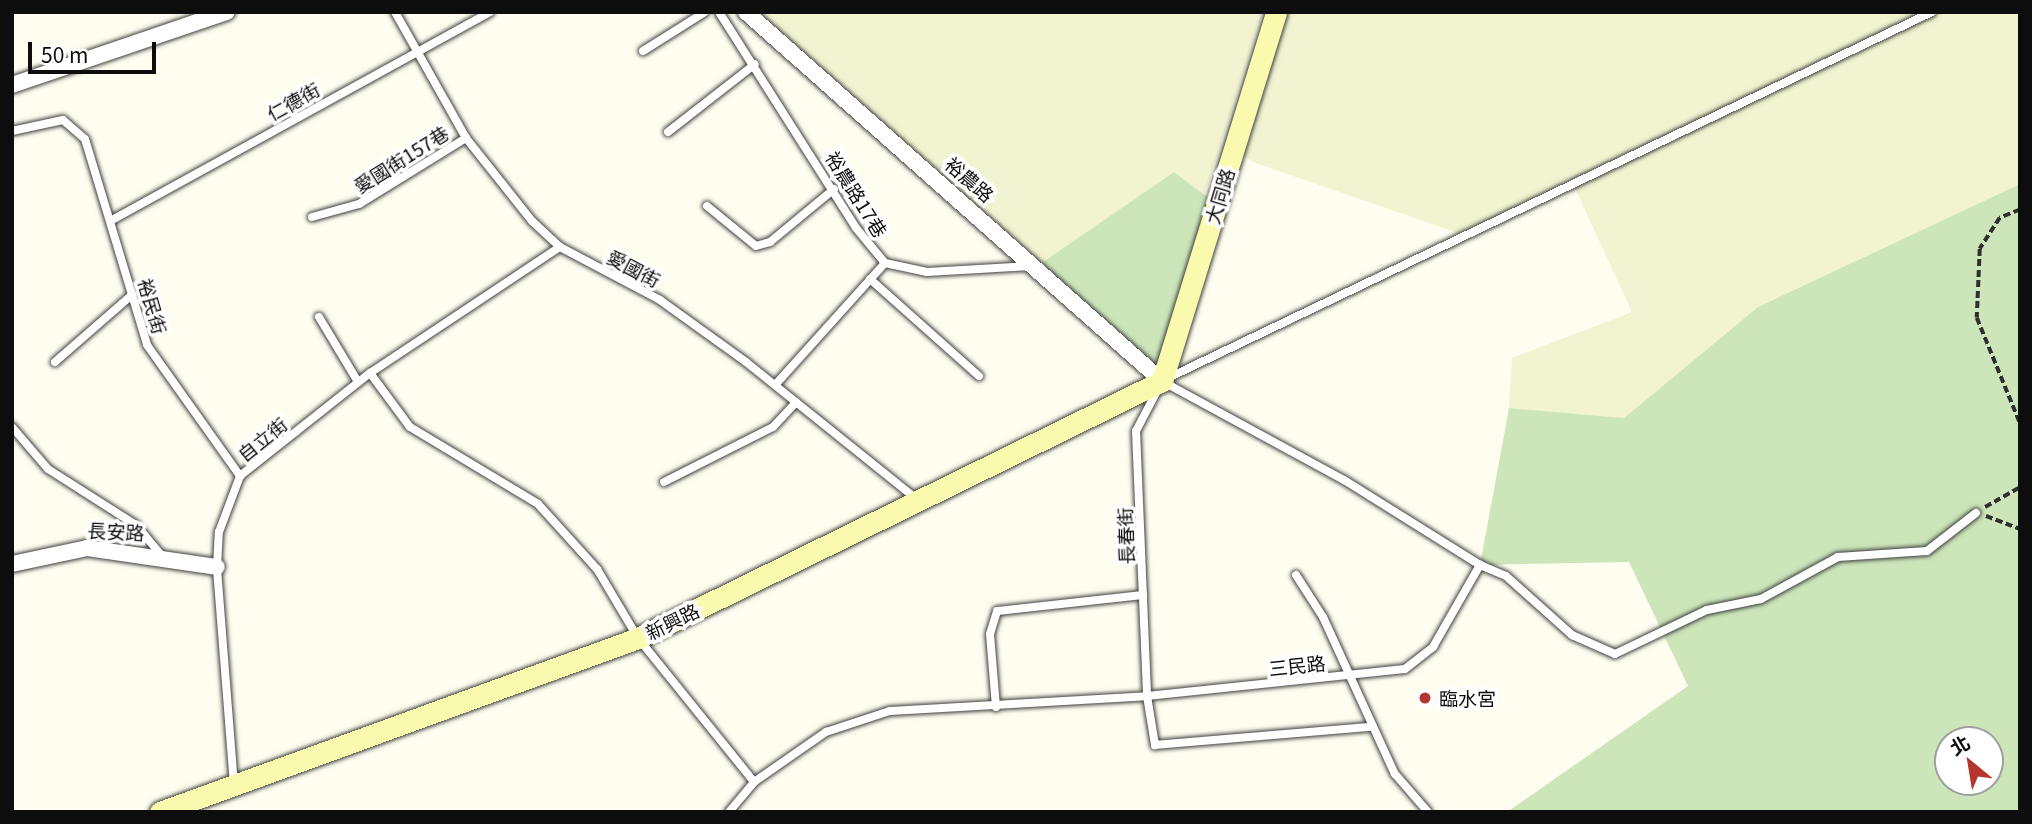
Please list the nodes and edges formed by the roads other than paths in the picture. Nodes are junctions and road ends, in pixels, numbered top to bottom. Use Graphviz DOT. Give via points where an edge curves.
graph roads {
  1 [pos="227,12"];
  2 [pos="395,12"];
  3 [pos="490,12"];
  4 [pos="705,12"];
  5 [pos="719,12"];
  6 [pos="746,12"];
  7 [pos="1276,12"];
  8 [pos="1932,12"];
  9 [pos="643,51"];
  10 [pos="412,52"];
  11 [pos="755,64"];
  12 [pos="12,85"];
  13 [pos="12,131"];
  14 [pos="668,132"];
  15 [pos="466,138"];
  16 [pos="834,189"];
  17 [pos="707,206"];
  18 [pos="312,217"];
  19 [pos="112,220"];
  20 [pos="560,247"];
  21 [pos="885,263"];
  22 [pos="1037,265"];
  23 [pos="870,279"];
  24 [pos="133,294"];
  25 [pos="319,317"];
  26 [pos="55,362"];
  27 [pos="370,373"];
  28 [pos="979,376"];
  29 [pos="1162,381"];
  30 [pos="358,382"];
  31 [pos="776,384"];
  32 [pos="796,402"];
  33 [pos="12,427"];
  34 [pos="240,476"];
  35 [pos="664,482"];
  36 [pos="917,500"];
  37 [pos="1976,513"];
  38 [pos="162,556"];
  39 [pos="12,564"];
  40 [pos="1480,565"];
  41 [pos="218,567"];
  42 [pos="1296,575"];
  43 [pos="1143,594"];
  44 [pos="638,638"];
  45 [pos="1350,675"];
  46 [pos="1147,696"];
  47 [pos="996,707"];
  48 [pos="1370,727"];
  49 [pos="754,782"];
  50 [pos="234,786"];
  51 [pos="160,812"];
  52 [pos="729,812"];
  53 [pos="1427,812"];
  1 -- 12 [label="street"];
  2 -- 10 [label="lane, 愛國街"];
  3 -- 10 [label="lane, 仁德街"];
  4 -- 9 [label="lane"];
  5 -- 11 [label="lane, 裕農路17巷"];
  6 -- 22 [label="street, 裕農路"];
  7 -- 29 [label="street, 大同路"];
  8 -- 29 [label="lane"];
  10 -- 15 [label="lane, 愛國街"];
  10 -- 19 [label="lane, 仁德街"];
  11 -- 14 [label="lane"];
  11 -- 16 [label="lane, 裕農路17巷"];
  13 -- 19 [label="lane, 裕民街" via="41,122 74,125 94,157"];
  15 -- 18 [label="lane, 愛國街157巷" via="359,204"];
  15 -- 20 [label="lane, 愛國街"];
  16 -- 17 [label="lane" via="770,242 756,246"];
  16 -- 21 [label="lane, 裕農路17巷"];
  19 -- 24 [label="lane, 裕民街"];
  20 -- 27 [label="lane, 自立街"];
  20 -- 31 [label="lane, 愛國街" via="660,300"];
  21 -- 22 [label="lane, 裕農路17巷" via="974,272"];
  21 -- 23 [label="lane"];
  22 -- 29 [label="street, 裕農路"];
  23 -- 28 [label="lane"];
  23 -- 31 [label="lane"];
  24 -- 26 [label="lane"];
  24 -- 34 [label="lane, 裕民街" via="147,345"];
  25 -- 30 [label="lane"];
  27 -- 30 [label="lane, 自立街"];
  27 -- 44 [label="lane" via="410,427 538,504 597,569"];
  29 -- 36 [label="street, 新興路"];
  29 -- 40 [label="lane" via="1344,480"];
  29 -- 43 [label="lane, 長春街" via="1136,431"];
  30 -- 34 [label="lane, 自立街"];
  31 -- 32 [label="lane, 愛國街"];
  32 -- 35 [label="lane" via="773,428"];
  32 -- 36 [label="lane, 愛國街"];
  33 -- 38 [label="lane" via="48,469 136,525"];
  34 -- 41 [label="lane, 自立街" via="219,532"];
  36 -- 44 [label="street, 新興路"];
  37 -- 40 [label="lane" via="1927,551 1838,557 1761,599 1707,610 1615,654 1572,635 1506,576"];
  38 -- 39 [label="street, 長安路" via="88,548"];
  38 -- 41 [label="street, 長安路"];
  40 -- 45 [label="lane, 三民路" via="1433,647 1405,669"];
  41 -- 50 [label="lane, 自立街"];
  42 -- 45 [label="lane"];
  43 -- 46 [label="lane, 長春街"];
  43 -- 47 [label="lane" via="997,611 990,634"];
  44 -- 49 [label="lane"];
  44 -- 50 [label="street, 新興路"];
  45 -- 46 [label="lane, 三民路"];
  45 -- 48 [label="lane"];
  46 -- 47 [label="lane, 三民路"];
  46 -- 48 [label="lane, 長春街" via="1155,745"];
  47 -- 49 [label="lane, 三民路" via="890,711 826,732"];
  48 -- 53 [label="lane" via="1395,774"];
  49 -- 52 [label="lane, 三民路"];
  50 -- 51 [label="street, 新興路"];
}
